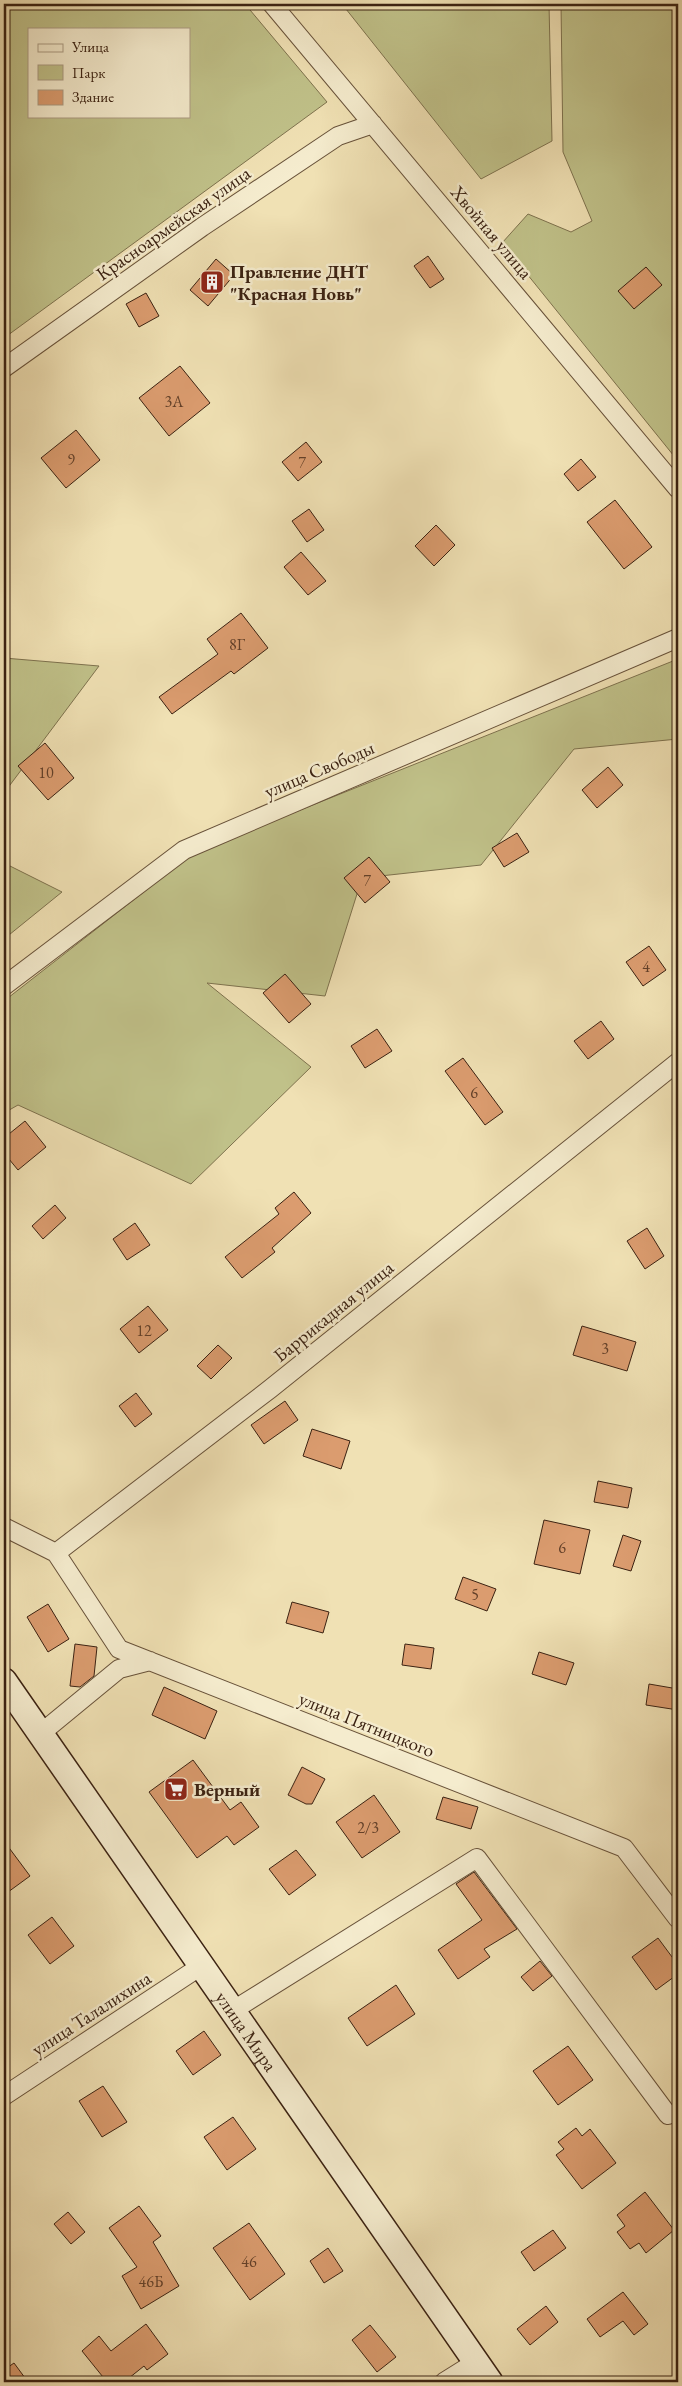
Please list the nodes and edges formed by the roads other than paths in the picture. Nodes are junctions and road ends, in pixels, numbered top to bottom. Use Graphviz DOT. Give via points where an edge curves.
graph roads {
  1 [pos="272,4"];
  2 [pos="373,124"];
  3 [pos="4,368"];
  4 [pos="678,489"];
  5 [pos="678,638"];
  6 [pos="4,986"];
  7 [pos="678,1062"];
  8 [pos="4,1526"];
  9 [pos="56,1553"];
  10 [pos="150,1661"];
  11 [pos="4,1681"];
  12 [pos="40,1734"];
  13 [pos="678,1919"];
  14 [pos="201,1966"];
  15 [pos="232,2011"];
  16 [pos="4,2096"];
  17 [pos="668,2115"];
  18 [pos="476,2362"];
  19 [pos="444,2382"];
  20 [pos="490,2382"];
  1 -- 2 [label="street, Хвойная улица"];
  2 -- 3 [label="street, Красноармейская улица" via="338,136 202,227"];
  2 -- 4 [label="street, Хвойная улица"];
  5 -- 6 [label="street, улица Свободы" via="184,850"];
  7 -- 9 [label="street, Баррикадная улица" via="270,1389"];
  8 -- 9 [label="street"];
  9 -- 10 [label="street, улица Пятницкого" via="119,1649"];
  10 -- 12 [label="street" via="119,1669"];
  10 -- 13 [label="street, улица Пятницкого" via="624,1848"];
  11 -- 12 [label="street, улица Мира"];
  12 -- 14 [label="street, улица Мира"];
  14 -- 15 [label="street, улица Мира"];
  14 -- 16 [label="street, улица Талалихина"];
  15 -- 17 [label="street" via="477,1858"];
  15 -- 18 [label="street, улица Мира"];
  18 -- 19 [label="street"];
  18 -- 20 [label="street, улица Мира"];
}
